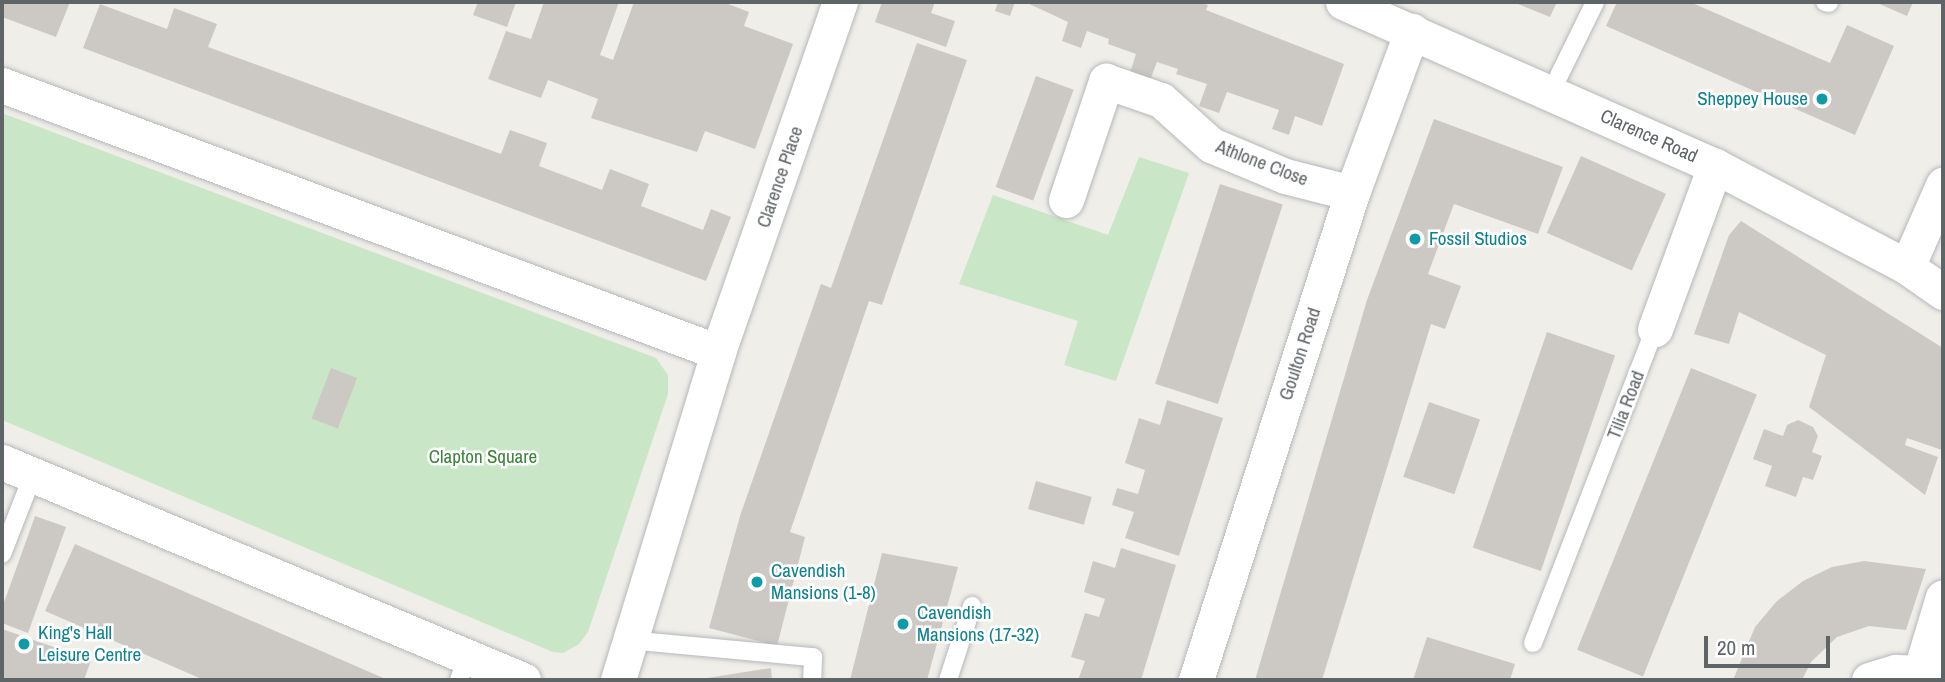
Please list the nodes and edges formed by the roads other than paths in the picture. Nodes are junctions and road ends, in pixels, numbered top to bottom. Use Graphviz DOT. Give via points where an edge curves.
graph roads {
  1 [pos="840,2"];
  2 [pos="1343,2"];
  3 [pos="1595,2"];
  4 [pos="1412,31"];
  5 [pos="2,85"];
  6 [pos="1551,92"];
  7 [pos="1715,166"];
  8 [pos="1943,185"];
  9 [pos="1352,193"];
  10 [pos="1066,200"];
  11 [pos="1907,267"];
  12 [pos="1943,292"];
  13 [pos="1655,329"];
  14 [pos="718,352"];
  15 [pos="17,468"];
  16 [pos="2,554"];
  17 [pos="1943,597"];
  18 [pos="972,606"];
  19 [pos="628,640"];
  20 [pos="1533,643"];
  21 [pos="463,669"];
  22 [pos="1926,676"];
  23 [pos="523,680"];
  24 [pos="618,680"];
  25 [pos="812,680"];
  26 [pos="948,680"];
  27 [pos="1196,680"];
  28 [pos="1869,680"];
  1 -- 14 [label="street, Clarence Place"];
  2 -- 4 [label="street, Clarence Road"];
  3 -- 6 [label="lane"];
  4 -- 6 [label="street, Clarence Road"];
  4 -- 9 [label="street, Goulton Road"];
  5 -- 14 [label="street"];
  6 -- 7 [label="street, Clarence Road"];
  7 -- 11 [label="street, Clarence Road"];
  7 -- 13 [label="street, Tilia Road"];
  8 -- 11 [label="street"];
  9 -- 10 [label="street, Athlone Close" via="1285,176 1210,145 1161,100 1106,81"];
  9 -- 27 [label="street, Goulton Road"];
  11 -- 12 [label="street, Clarence Road"];
  13 -- 20 [label="lane, Tilia Road"];
  14 -- 19 [label="street"];
  15 -- 16 [label="lane"];
  15 -- 21 [label="street"];
  17 -- 22 [label="street"];
  18 -- 26 [label="lane"];
  19 -- 24 [label="street"];
  19 -- 25 [label="lane" via="813,657"];
  21 -- 23 [label="street"];
  22 -- 28 [label="street" via="1896,673"];
}
